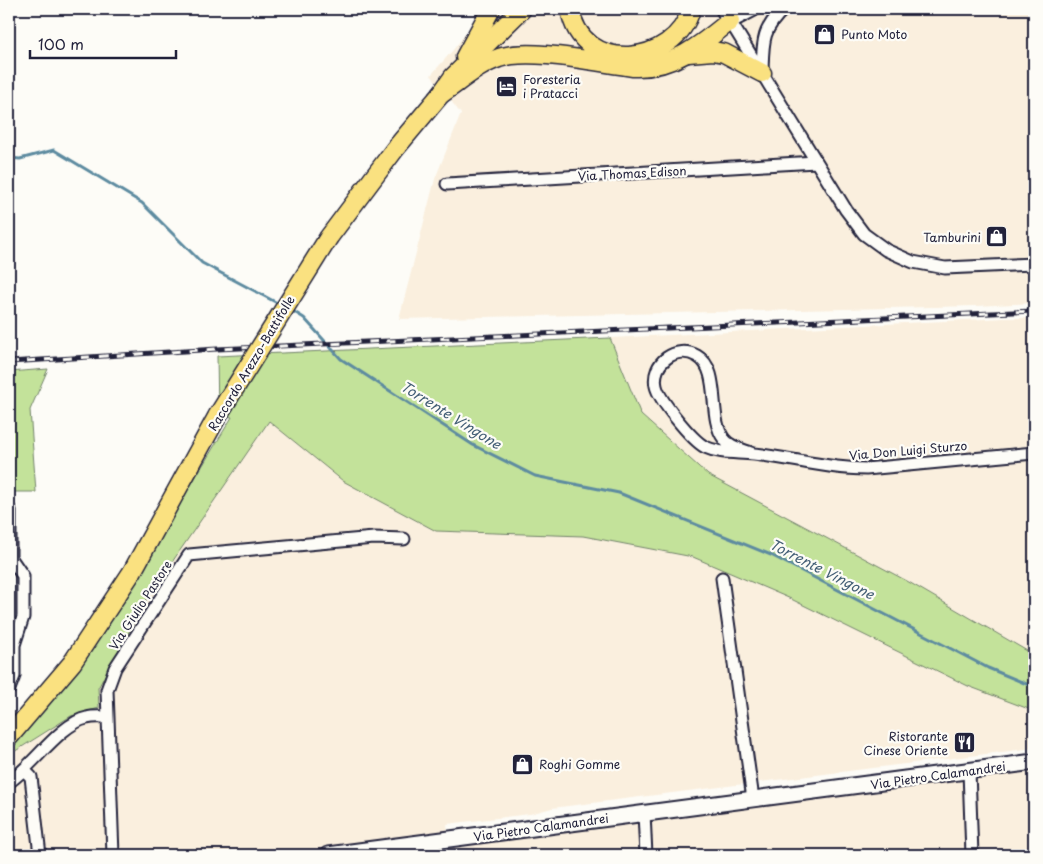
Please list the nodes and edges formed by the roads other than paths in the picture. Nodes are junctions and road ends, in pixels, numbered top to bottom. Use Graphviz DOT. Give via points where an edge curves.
graph roads {
  1 [pos="491,9"];
  2 [pos="522,9"];
  3 [pos="570,9"];
  4 [pos="691,9"];
  5 [pos="753,9"];
  6 [pos="784,9"];
  7 [pos="725,19"];
  8 [pos="688,53"];
  9 [pos="627,57"];
  10 [pos="762,73"];
  11 [pos="453,77"];
  12 [pos="441,94"];
  13 [pos="816,162"];
  14 [pos="447,184"];
  15 [pos="1034,264"];
  16 [pos="1034,453"];
  17 [pos="754,454"];
  18 [pos="10,510"];
  19 [pos="404,539"];
  20 [pos="722,578"];
  21 [pos="9,689"];
  22 [pos="107,717"];
  23 [pos="9,737"];
  24 [pos="1034,762"];
  25 [pos="24,770"];
  26 [pos="969,770"];
  27 [pos="9,782"];
  28 [pos="753,799"];
  29 [pos="644,813"];
  30 [pos="40,855"];
  31 [pos="113,855"];
  32 [pos="328,855"];
  33 [pos="646,855"];
  34 [pos="972,855"];
  1 -- 11 [label="main road"];
  2 -- 11 [label="main road, Raccordo Arezzo-Battifolle"];
  3 -- 9 [label="main road" via="572,21 580,34 599,51"];
  4 -- 9 [label="main road" via="681,29 666,43 651,52"];
  5 -- 7 [label="street"];
  6 -- 10 [label="street" via="772,20 763,42"];
  7 -- 8 [label="main road"];
  7 -- 9 [label="main road" via="678,50 663,55"];
  7 -- 10 [label="street"];
  8 -- 10 [label="main road" via="724,53"];
  8 -- 12 [label="main road" via="661,66 647,68 551,55 515,54 485,64"];
  10 -- 13 [label="street"];
  11 -- 12 [label="main road, Raccordo Arezzo-Battifolle"];
  12 -- 23 [label="main road, Raccordo Arezzo-Battifolle, bridge" via="394,149 329,237 218,415 132,572 72,663"];
  13 -- 14 [label="street, Via Thomas Edison"];
  13 -- 15 [label="street" via="864,234 886,250 912,262 945,268"];
  16 -- 17 [label="street, Via Don Luigi Sturzo" via="866,470 841,469"];
  17 -- 17 [label="street, Via Don Luigi Sturzo" via="724,439 715,418 707,365 687,352 664,358 655,377 656,387 684,429 704,446 721,452"];
  18 -- 21 [label="street" via="10,556 23,576 23,617 14,645 14,676"];
  19 -- 22 [label="street, Via Giulio Pastore" via="374,538 189,555 115,668 107,690"];
  20 -- 28 [label="street"];
  22 -- 25 [label="street" via="88,717 74,723"];
  22 -- 31 [label="street, Via Giulio Pastore"];
  24 -- 26 [label="main road, Via Pietro Calamandrei"];
  25 -- 27 [label="street"];
  25 -- 30 [label="street" via="31,778"];
  26 -- 28 [label="main road, Via Pietro Calamandrei"];
  26 -- 34 [label="street"];
  28 -- 29 [label="main road, Via Pietro Calamandrei"];
  29 -- 32 [label="main road, Via Pietro Calamandrei"];
  29 -- 33 [label="street"];
}
